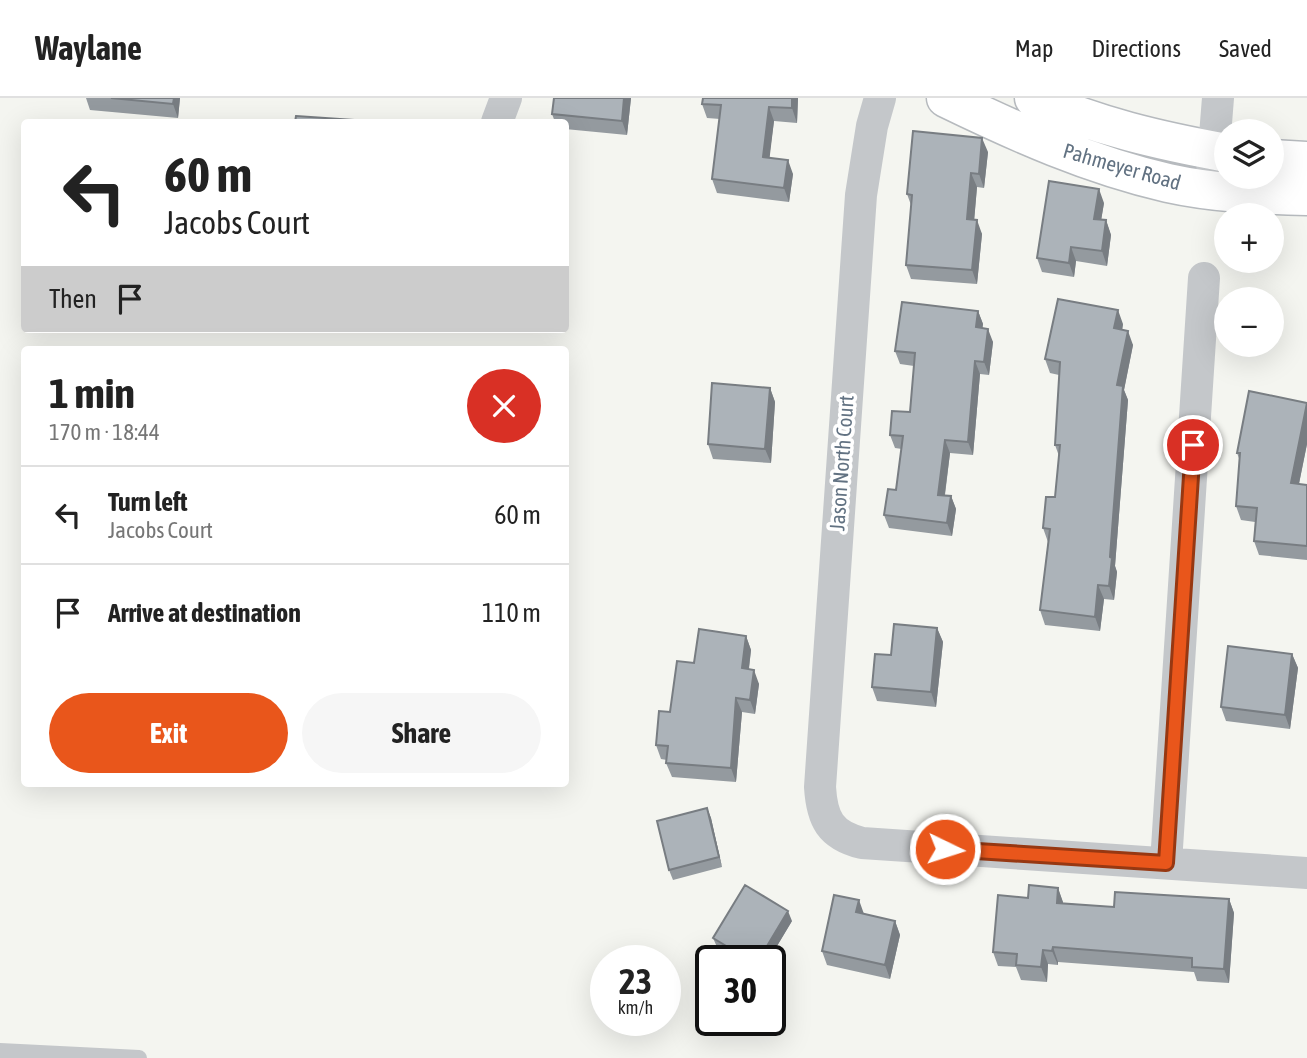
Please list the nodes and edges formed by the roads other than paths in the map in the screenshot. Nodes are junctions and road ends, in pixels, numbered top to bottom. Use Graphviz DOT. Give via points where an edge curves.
graph roads {
  1 [pos="506,98"];
  2 [pos="880,98"];
  3 [pos="946,98"];
  4 [pos="1034,98"];
  5 [pos="1218,98"];
  6 [pos="497,119"];
  7 [pos="1219,119"];
  8 [pos="1214,151"];
  9 [pos="1284,160"];
  10 [pos="1307,161"];
  11 [pos="1214,174"];
  12 [pos="1210,189"];
  13 [pos="1307,197"];
  14 [pos="1204,278"];
  15 [pos="1166,863"];
  16 [pos="1307,873"];
  17 [pos="0,1051"];
  18 [pos="139,1058"];
  1 -- 6 [label="street"];
  2 -- 15 [label="street, Jason North Court" via="861,195 822,760 824,816 831,827 862,843"];
  3 -- 12 [label="street, Pahmeyer Road" via="1090,161"];
  4 -- 8 [label="street, Pahmeyer Road" via="1129,132"];
  5 -- 7 [label="street"];
  9 -- 10 [label="street"];
  11 -- 12 [label="street"];
  12 -- 13 [label="street, Pahmeyer Road"];
  14 -- 15 [label="street"];
  15 -- 16 [label="street"];
  17 -- 18 [label="lane"];
}
